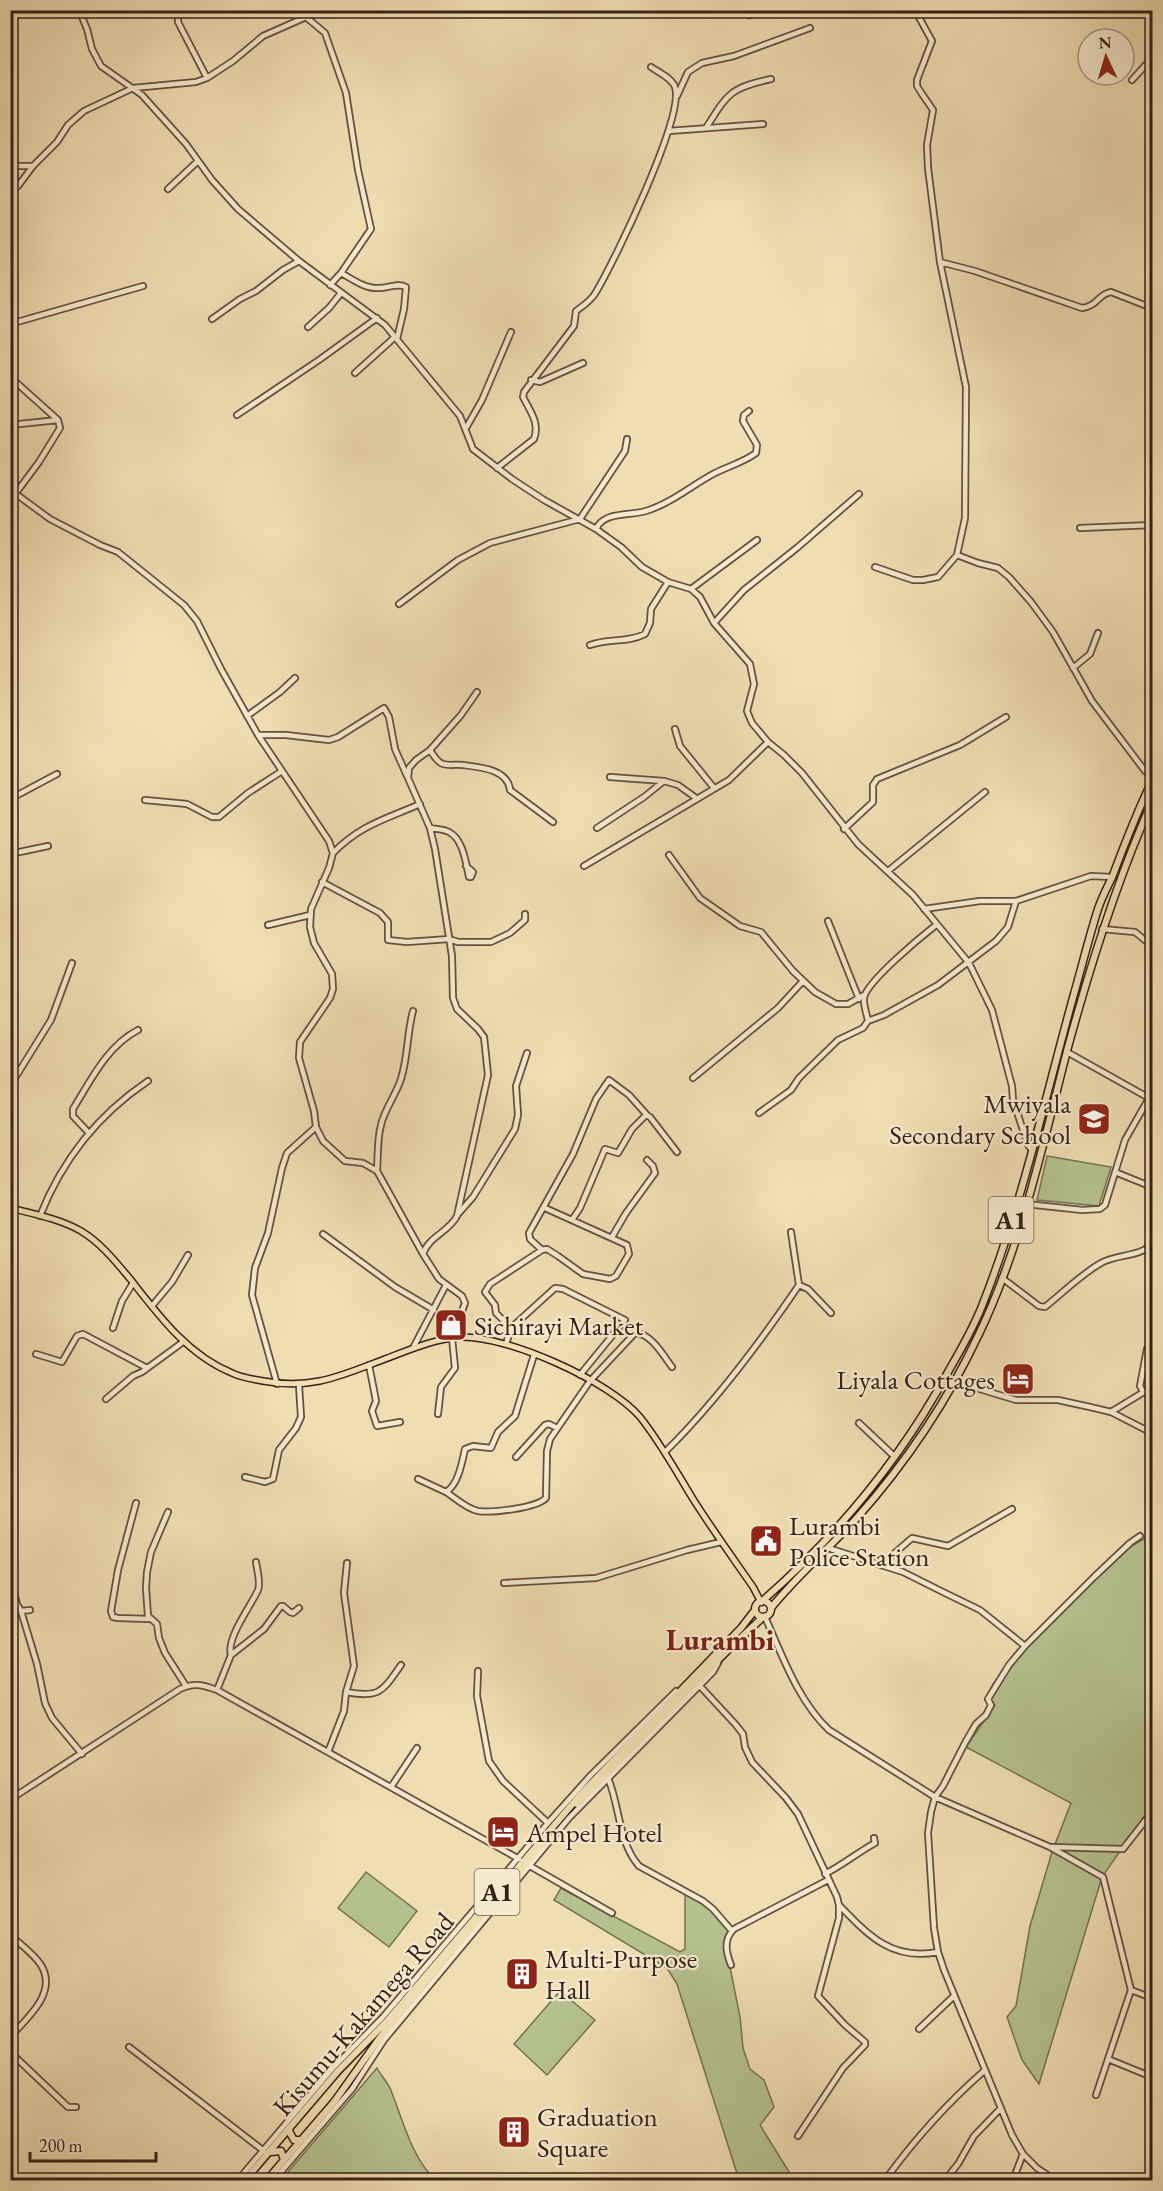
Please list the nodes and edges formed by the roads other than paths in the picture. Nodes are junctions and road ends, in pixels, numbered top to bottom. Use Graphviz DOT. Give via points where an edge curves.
graph roads {
  1 [pos="79,10"];
  2 [pos="178,10"];
  3 [pos="305,10"];
  4 [pos="738,10"];
  5 [pos="915,10"];
  6 [pos="749,15"];
  7 [pos="306,17"];
  8 [pos="810,28"];
  9 [pos="1152,58"];
  10 [pos="651,67"];
  11 [pos="1136,76"];
  12 [pos="207,78"];
  13 [pos="771,79"];
  14 [pos="133,88"];
  15 [pos="676,98"];
  16 [pos="763,124"];
  17 [pos="706,128"];
  18 [pos="669,131"];
  19 [pos="198,161"];
  20 [pos="10,166"];
  21 [pos="33,166"];
  22 [pos="168,189"];
  23 [pos="10,191"];
  24 [pos="299,261"];
  25 [pos="940,262"];
  26 [pos="342,273"];
  27 [pos="330,285"];
  28 [pos="143,286"];
  29 [pos="341,293"];
  30 [pos="1152,308"];
  31 [pos="377,318"];
  32 [pos="212,319"];
  33 [pos="10,324"];
  34 [pos="308,327"];
  35 [pos="511,332"];
  36 [pos="396,338"];
  37 [pos="583,363"];
  38 [pos="355,373"];
  39 [pos="10,377"];
  40 [pos="531,380"];
  41 [pos="749,411"];
  42 [pos="237,415"];
  43 [pos="58,420"];
  44 [pos="10,425"];
  45 [pos="466,428"];
  46 [pos="627,439"];
  47 [pos="497,468"];
  48 [pos="16,494"];
  49 [pos="859,495"];
  50 [pos="10,501"];
  51 [pos="580,519"];
  52 [pos="1152,525"];
  53 [pos="1080,528"];
  54 [pos="596,529"];
  55 [pos="757,540"];
  56 [pos="957,555"];
  57 [pos="875,567"];
  58 [pos="668,582"];
  59 [pos="691,589"];
  60 [pos="399,604"];
  61 [pos="714,623"];
  62 [pos="1098,633"];
  63 [pos="590,645"];
  64 [pos="1073,668"];
  65 [pos="295,678"];
  66 [pos="477,692"];
  67 [pos="247,716"];
  68 [pos="1006,717"];
  69 [pos="675,729"];
  70 [pos="258,735"];
  71 [pos="768,742"];
  72 [pos="430,750"];
  73 [pos="282,771"];
  74 [pos="57,774"];
  75 [pos="1152,775"];
  76 [pos="610,777"];
  77 [pos="408,778"];
  78 [pos="664,781"];
  79 [pos="1152,781"];
  80 [pos="714,788"];
  81 [pos="985,792"];
  82 [pos="696,798"];
  83 [pos="10,799"];
  84 [pos="146,800"];
  85 [pos="1152,802"];
  86 [pos="420,804"];
  87 [pos="1150,815"];
  88 [pos="553,822"];
  89 [pos="429,828"];
  90 [pos="597,828"];
  91 [pos="844,829"];
  92 [pos="48,846"];
  93 [pos="333,853"];
  94 [pos="10,854"];
  95 [pos="669,855"];
  96 [pos="466,866"];
  97 [pos="584,866"];
  98 [pos="888,871"];
  99 [pos="1112,877"];
  100 [pos="322,882"];
  101 [pos="1016,901"];
  102 [pos="924,909"];
  103 [pos="525,914"];
  104 [pos="310,915"];
  105 [pos="828,921"];
  106 [pos="268,925"];
  107 [pos="936,925"];
  108 [pos="1102,929"];
  109 [pos="449,939"];
  110 [pos="1152,946"];
  111 [pos="72,963"];
  112 [pos="969,963"];
  113 [pos="802,981"];
  114 [pos="864,995"];
  115 [pos="859,999"];
  116 [pos="413,1011"];
  117 [pos="868,1021"];
  118 [pos="138,1030"];
  119 [pos="1067,1052"];
  120 [pos="527,1053"];
  121 [pos="693,1078"];
  122 [pos="148,1081"];
  123 [pos="10,1086"];
  124 [pos="759,1113"];
  125 [pos="647,1115"];
  126 [pos="316,1127"];
  127 [pos="88,1132"];
  128 [pos="1032,1150"];
  129 [pos="677,1152"];
  130 [pos="646,1160"];
  131 [pos="377,1171"];
  132 [pos="1115,1172"];
  133 [pos="1152,1187"];
  134 [pos="1026,1204"];
  135 [pos="10,1208"];
  136 [pos="544,1208"];
  137 [pos="40,1216"];
  138 [pos="457,1216"];
  139 [pos="572,1220"];
  140 [pos="791,1232"];
  141 [pos="323,1234"];
  142 [pos="612,1238"];
  143 [pos="1152,1244"];
  144 [pos="542,1250"];
  145 [pos="423,1254"];
  146 [pos="188,1255"];
  147 [pos="1002,1278"];
  148 [pos="133,1283"];
  149 [pos="799,1284"];
  150 [pos="446,1285"];
  151 [pos="152,1306"];
  152 [pos="434,1310"];
  153 [pos="831,1314"];
  154 [pos="112,1328"];
  155 [pos="511,1328"];
  156 [pos="452,1338"];
  157 [pos="183,1342"];
  158 [pos="506,1344"];
  159 [pos="413,1348"];
  160 [pos="1147,1349"];
  161 [pos="36,1354"];
  162 [pos="534,1355"];
  163 [pos="369,1365"];
  164 [pos="672,1367"];
  165 [pos="147,1368"];
  166 [pos="580,1375"];
  167 [pos="590,1381"];
  168 [pos="953,1381"];
  169 [pos="277,1384"];
  170 [pos="299,1385"];
  171 [pos="1152,1387"];
  172 [pos="1143,1392"];
  173 [pos="106,1399"];
  174 [pos="1111,1412"];
  175 [pos="438,1414"];
  176 [pos="400,1422"];
  177 [pos="859,1423"];
  178 [pos="557,1428"];
  179 [pos="1152,1432"];
  180 [pos="665,1452"];
  181 [pos="516,1457"];
  182 [pos="895,1457"];
  183 [pos="245,1477"];
  184 [pos="418,1479"];
  185 [pos="446,1492"];
  186 [pos="136,1503"];
  187 [pos="1012,1509"];
  188 [pos="168,1512"];
  189 [pos="1140,1536"];
  190 [pos="722,1542"];
  191 [pos="828,1548"];
  192 [pos="256,1562"];
  193 [pos="347,1563"];
  194 [pos="881,1565"];
  195 [pos="10,1577"];
  196 [pos="504,1583"];
  197 [pos="761,1602"];
  198 [pos="299,1608"];
  199 [pos="771,1608"];
  200 [pos="30,1610"];
  201 [pos="755,1610"];
  202 [pos="21,1611"];
  203 [pos="764,1617"];
  204 [pos="149,1618"];
  205 [pos="1025,1646"];
  206 [pos="727,1651"];
  207 [pos="231,1655"];
  208 [pos="401,1665"];
  209 [pos="478,1671"];
  210 [pos="690,1679"];
  211 [pos="699,1685"];
  212 [pos="186,1686"];
  213 [pos="217,1690"];
  214 [pos="346,1692"];
  215 [pos="417,1748"];
  216 [pos="328,1752"];
  217 [pos="82,1754"];
  218 [pos="608,1778"];
  219 [pos="391,1787"];
  220 [pos="935,1797"];
  221 [pos="11,1803"];
  222 [pos="1152,1812"];
  223 [pos="548,1823"];
  224 [pos="874,1838"];
  225 [pos="1050,1847"];
  226 [pos="519,1859"];
  227 [pos="530,1866"];
  228 [pos="825,1874"];
  229 [pos="828,1880"];
  230 [pos="839,1905"];
  231 [pos="612,1913"];
  232 [pos="732,1930"];
  233 [pos="10,1935"];
  234 [pos="938,1952"];
  235 [pos="731,1965"];
  236 [pos="1131,1990"];
  237 [pos="954,1996"];
  238 [pos="1152,1998"];
  239 [pos="919,2029"];
  240 [pos="10,2037"];
  241 [pos="129,2047"];
  242 [pos="10,2052"];
  243 [pos="1108,2059"];
  244 [pos="345,2064"];
  245 [pos="336,2066"];
  246 [pos="984,2071"];
  247 [pos="360,2076"];
  248 [pos="1152,2077"];
  249 [pos="351,2080"];
  250 [pos="1096,2095"];
  251 [pos="76,2107"];
  252 [pos="1001,2108"];
  253 [pos="290,2128"];
  254 [pos="798,2136"];
  255 [pos="302,2140"];
  256 [pos="267,2151"];
  257 [pos="1023,2154"];
  258 [pos="284,2160"];
  259 [pos="238,2181"];
  260 [pos="245,2181"];
  261 [pos="267,2181"];
  262 [pos="274,2181"];
  263 [pos="885,2181"];
  264 [pos="945,2181"];
  265 [pos="1013,2181"];
  266 [pos="1054,2181"];
  1 -- 14 [label="street" via="101,66"];
  2 -- 12 [label="street" via="178,22"];
  3 -- 7 [label="street"];
  4 -- 6 [label="street"];
  5 -- 25 [label="street" via="932,41 917,80 933,110 928,168"];
  7 -- 12 [label="street" via="262,36"];
  7 -- 26 [label="street" via="325,33 346,93 370,224 370,233"];
  8 -- 15 [label="street" via="734,56 702,63 688,72"];
  9 -- 11 [label="street"];
  10 -- 15 [label="street" via="674,84"];
  12 -- 14 [label="street"];
  13 -- 17 [label="street" via="740,86 721,104"];
  14 -- 19 [label="street"];
  14 -- 21 [label="street" via="84,111"];
  15 -- 18 [label="street"];
  16 -- 17 [label="street"];
  17 -- 18 [label="street"];
  18 -- 40 [label="street" via="596,292 576,311 572,329"];
  19 -- 22 [label="street"];
  19 -- 24 [label="street" via="238,209"];
  20 -- 21 [label="street"];
  21 -- 23 [label="street"];
  24 -- 27 [label="street"];
  24 -- 32 [label="street"];
  25 -- 30 [label="street" via="1082,308 1094,305 1111,292"];
  25 -- 56 [label="street" via="966,387 965,518"];
  26 -- 27 [label="street"];
  26 -- 36 [label="street" via="372,288 398,284 405,287"];
  27 -- 29 [label="street"];
  28 -- 33 [label="street"];
  29 -- 31 [label="street"];
  29 -- 34 [label="street"];
  31 -- 36 [label="street"];
  31 -- 42 [label="street"];
  35 -- 45 [label="street"];
  36 -- 38 [label="street"];
  36 -- 45 [label="street"];
  37 -- 40 [label="street" via="540,382"];
  39 -- 43 [label="street"];
  40 -- 47 [label="street" via="523,397 534,416 536,436"];
  41 -- 54 [label="street" via="743,421 757,445 756,453 663,504 648,511 605,518"];
  43 -- 44 [label="street"];
  43 -- 48 [label="street" via="59,432"];
  45 -- 47 [label="street" via="470,445"];
  46 -- 51 [label="street" via="625,451"];
  47 -- 51 [label="street"];
  48 -- 50 [label="street"];
  48 -- 67 [label="street" via="60,524 118,552 184,605 197,621"];
  49 -- 61 [label="street" via="744,590"];
  51 -- 54 [label="street"];
  51 -- 60 [label="street" via="490,543 458,560"];
  52 -- 53 [label="street"];
  54 -- 58 [label="street" via="642,567"];
  55 -- 59 [label="street"];
  56 -- 57 [label="street" via="938,577 923,580"];
  56 -- 64 [label="street" via="998,568 1009,577 1049,625"];
  58 -- 59 [label="street"];
  58 -- 63 [label="street" via="651,609 645,634"];
  59 -- 61 [label="street"];
  61 -- 71 [label="street" via="750,664 754,684 748,716"];
  62 -- 64 [label="street" via="1090,654"];
  64 -- 75 [label="street" via="1112,729"];
  65 -- 67 [label="street"];
  66 -- 72 [label="street"];
  67 -- 70 [label="street"];
  68 -- 91 [label="street" via="960,745 877,779 873,784 873,802"];
  69 -- 80 [label="street" via="680,746"];
  70 -- 73 [label="street"];
  70 -- 77 [label="street" via="329,740 385,708"];
  71 -- 80 [label="street" via="729,780"];
  71 -- 91 [label="street" via="802,773"];
  72 -- 77 [label="street" via="409,768"];
  72 -- 88 [label="street" via="444,765 484,768 497,773 509,782 510,790"];
  73 -- 84 [label="street" via="219,817 187,804"];
  73 -- 93 [label="street"];
  74 -- 83 [label="street"];
  76 -- 78 [label="street"];
  77 -- 86 [label="street"];
  78 -- 82 [label="street" via="678,785"];
  78 -- 90 [label="street"];
  79 -- 99 [label="highway, A1"];
  80 -- 82 [label="street"];
  81 -- 98 [label="street"];
  82 -- 97 [label="street"];
  85 -- 87 [label="highway, A1"];
  86 -- 89 [label="street"];
  86 -- 93 [label="street" via="362,828"];
  87 -- 108 [label="highway, A1"];
  89 -- 96 [label="street" via="448,831 459,841"];
  89 -- 109 [label="street"];
  91 -- 98 [label="street"];
  92 -- 94 [label="street"];
  93 -- 100 [label="street"];
  95 -- 113 [label="street" via="700,898 740,926 761,932"];
  98 -- 102 [label="street"];
  99 -- 101 [label="street" via="1092,876"];
  99 -- 128 [label="highway, A1" via="1098,908"];
  100 -- 104 [label="street"];
  100 -- 109 [label="street" via="380,913 388,922 388,940"];
  101 -- 102 [label="street" via="980,901"];
  101 -- 112 [label="street" via="1006,931"];
  102 -- 107 [label="street"];
  103 -- 109 [label="street" via="525,920 510,933 491,942"];
  104 -- 106 [label="street"];
  104 -- 126 [label="street" via="314,943 333,981 330,998 298,1049"];
  105 -- 115 [label="street"];
  107 -- 112 [label="street"];
  107 -- 114 [label="street" via="909,947"];
  108 -- 110 [label="street" via="1135,932"];
  108 -- 119 [label="highway, A1"];
  109 -- 138 [label="street" via="453,998 457,1009 484,1038 488,1057 488,1075"];
  111 -- 123 [label="street" via="55,1012"];
  112 -- 117 [label="street" via="938,985"];
  112 -- 128 [label="street" via="992,1010 1013,1100"];
  113 -- 115 [label="street" via="836,1004"];
  113 -- 121 [label="street" via="778,1008"];
  114 -- 115 [label="street"];
  114 -- 117 [label="street"];
  116 -- 131 [label="street" via="402,1077 380,1126"];
  117 -- 124 [label="street" via="863,1028 838,1040 791,1090"];
  118 -- 127 [label="street" via="109,1054 73,1109 73,1116"];
  119 -- 132 [label="street" via="1149,1098 1125,1140"];
  119 -- 134 [label="highway, A1"];
  120 -- 138 [label="street" via="516,1086 515,1129"];
  122 -- 127 [label="street"];
  125 -- 129 [label="street"];
  125 -- 136 [label="street" via="609,1080"];
  125 -- 139 [label="street" via="632,1129 618,1153 605,1149"];
  126 -- 131 [label="street" via="338,1156"];
  126 -- 169 [label="street" via="287,1154 252,1282 252,1295"];
  127 -- 137 [label="street" via="56,1181"];
  128 -- 182 [label="highway, A1" via="981,1307 941,1385"];
  130 -- 142 [label="street" via="655,1173"];
  131 -- 145 [label="street"];
  132 -- 133 [label="street"];
  132 -- 134 [label="street" via="1105,1205 1096,1210"];
  134 -- 147 [label="highway, A1"];
  135 -- 137 [label="main road"];
  136 -- 139 [label="street"];
  136 -- 144 [label="street" via="528,1236"];
  137 -- 148 [label="main road" via="92,1239"];
  138 -- 145 [label="street" via="453,1224 432,1239"];
  139 -- 142 [label="street"];
  140 -- 149 [label="street"];
  141 -- 152 [label="street" via="395,1287"];
  142 -- 144 [label="street" via="630,1250 612,1278 583,1274"];
  143 -- 147 [label="street" via="1146,1250 1099,1264 1045,1307"];
  144 -- 155 [label="street" via="490,1284 485,1292 496,1313"];
  145 -- 150 [label="street"];
  146 -- 151 [label="street"];
  147 -- 168 [label="highway, A1" via="979,1334"];
  148 -- 151 [label="main road"];
  148 -- 154 [label="street"];
  149 -- 153 [label="street"];
  149 -- 180 [label="street" via="727,1385"];
  150 -- 152 [label="street"];
  150 -- 156 [label="street" via="462,1296 465,1303"];
  151 -- 157 [label="main road"];
  152 -- 159 [label="street"];
  155 -- 158 [label="street"];
  155 -- 166 [label="street" via="558,1287 624,1318 625,1322"];
  156 -- 158 [label="main road"];
  156 -- 159 [label="main road"];
  156 -- 175 [label="street" via="455,1368 441,1387"];
  157 -- 165 [label="street"];
  157 -- 169 [label="main road" via="234,1374"];
  158 -- 162 [label="main road"];
  159 -- 163 [label="main road"];
  160 -- 172 [label="street" via="1140,1386"];
  161 -- 165 [label="street" via="62,1362 77,1336 83,1334"];
  162 -- 166 [label="main road"];
  162 -- 185 [label="street" via="515,1416 498,1432 491,1448 465,1449 451,1489"];
  163 -- 170 [label="main road" via="335,1378"];
  163 -- 176 [label="street" via="376,1401 372,1411 377,1426"];
  164 -- 167 [label="street" via="650,1340 635,1333"];
  165 -- 173 [label="street"];
  166 -- 167 [label="main road"];
  167 -- 178 [label="street"];
  167 -- 180 [label="main road" via="628,1405"];
  168 -- 174 [label="street" via="1016,1400 1058,1400"];
  168 -- 191 [label="highway, A1" via="913,1446"];
  169 -- 170 [label="main road"];
  170 -- 183 [label="street" via="301,1417 279,1450 273,1479 265,1482"];
  171 -- 172 [label="street"];
  172 -- 174 [label="street"];
  174 -- 179 [label="street"];
  177 -- 182 [label="street"];
  178 -- 181 [label="street" via="545,1425"];
  178 -- 185 [label="street" via="547,1451 546,1497 539,1504 479,1511"];
  180 -- 190 [label="main road"];
  182 -- 197 [label="highway, A1" via="841,1526"];
  184 -- 185 [label="street"];
  186 -- 204 [label="street" via="118,1570 112,1615"];
  187 -- 194 [label="street" via="948,1546 912,1538"];
  188 -- 204 [label="street" via="147,1572"];
  189 -- 205 [label="street"];
  190 -- 196 [label="street" via="596,1578"];
  190 -- 197 [label="main road"];
  191 -- 194 [label="street"];
  191 -- 199 [label="highway, A1"];
  192 -- 207 [label="street" via="259,1588 229,1649"];
  193 -- 214 [label="street" via="344,1593 354,1666"];
  194 -- 205 [label="street" via="980,1611"];
  195 -- 202 [label="street"];
  197 -- 199 [label="highway"];
  197 -- 201 [label="highway, Kisumu-Kakamega Road / A1"];
  198 -- 207 [label="street" via="290,1612 281,1606 264,1629"];
  199 -- 203 [label="highway, A1"];
  200 -- 202 [label="street"];
  201 -- 203 [label="highway"];
  201 -- 210 [label="highway, Kisumu-Kakamega Road / A1"];
  202 -- 217 [label="street" via="45,1703 52,1718"];
  203 -- 206 [label="highway, A1"];
  203 -- 220 [label="street" via="818,1720"];
  204 -- 212 [label="street" via="156,1624 165,1653"];
  205 -- 220 [label="street" via="996,1685 988,1699 991,1705 986,1715 976,1724"];
  206 -- 211 [label="street"];
  206 -- 249 [label="highway, A1" via="553,1831 379,2039"];
  207 -- 213 [label="street"];
  208 -- 214 [label="street" via="377,1693"];
  209 -- 223 [label="street" via="477,1696 489,1761 503,1781"];
  210 -- 223 [label="street"];
  210 -- 244 [label="highway, Kisumu-Kakamega Road / A1" via="563,1813"];
  211 -- 218 [label="street"];
  211 -- 228 [label="street" via="743,1734 752,1762 798,1814"];
  212 -- 213 [label="street" via="201,1684"];
  212 -- 217 [label="street"];
  213 -- 216 [label="street"];
  214 -- 216 [label="street" via="344,1711"];
  215 -- 219 [label="street"];
  216 -- 219 [label="street"];
  217 -- 221 [label="street" via="17,1795"];
  218 -- 227 [label="street"];
  218 -- 232 [label="street" via="632,1859 703,1901"];
  219 -- 226 [label="street"];
  220 -- 225 [label="street"];
  220 -- 234 [label="street" via="928,1833"];
  222 -- 225 [label="street" via="1123,1849"];
  223 -- 226 [label="street"];
  224 -- 228 [label="street" via="875,1843"];
  225 -- 236 [label="street" via="1103,1877"];
  226 -- 245 [label="street"];
  227 -- 231 [label="street"];
  227 -- 247 [label="street" via="384,2040"];
  228 -- 229 [label="street"];
  229 -- 230 [label="street"];
  229 -- 232 [label="street"];
  230 -- 234 [label="street" via="892,1949 916,1955"];
  230 -- 254 [label="street" via="835,1936 818,1996 865,2045 843,2068"];
  232 -- 235 [label="street" via="726,1942"];
  233 -- 240 [label="street" via="41,1964 45,1982 43,1999"];
  234 -- 237 [label="street"];
  236 -- 238 [label="street"];
  236 -- 243 [label="street"];
  237 -- 239 [label="street"];
  237 -- 246 [label="street"];
  241 -- 256 [label="street"];
  242 -- 251 [label="street" via="68,2107"];
  243 -- 248 [label="street"];
  243 -- 250 [label="street"];
  244 -- 245 [label="street"];
  244 -- 253 [label="highway, Kisumu-Kakamega Road / A1"];
  245 -- 256 [label="street"];
  246 -- 252 [label="street"];
  246 -- 263 [label="street" via="914,2140"];
  247 -- 249 [label="street"];
  247 -- 262 [label="street"];
  249 -- 255 [label="highway, A1"];
  252 -- 257 [label="street"];
  252 -- 264 [label="street" via="974,2136"];
  253 -- 255 [label="highway" via="294,2140"];
  253 -- 256 [label="highway, Kisumu-Kakamega Road / A1"];
  255 -- 258 [label="highway, A1"];
  256 -- 258 [label="highway" via="281,2151"];
  256 -- 259 [label="street"];
  256 -- 260 [label="highway, Kisumu-Kakamega Road / A1"];
  257 -- 265 [label="street"];
  257 -- 266 [label="street"];
  258 -- 261 [label="highway, A1"];
}
